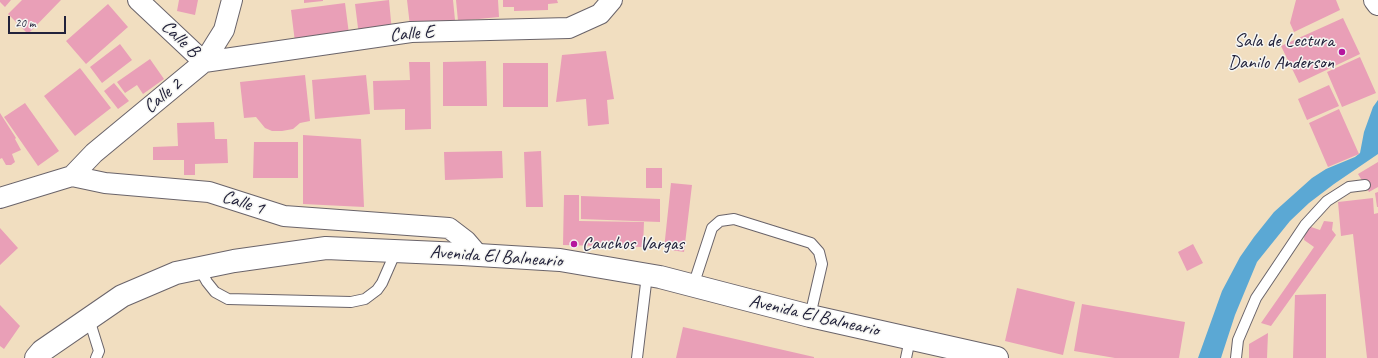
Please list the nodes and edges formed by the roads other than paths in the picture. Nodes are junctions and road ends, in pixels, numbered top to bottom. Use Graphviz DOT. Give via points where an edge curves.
graph roads {
  1 [pos="138,0"];
  2 [pos="232,0"];
  3 [pos="612,0"];
  4 [pos="1375,0"];
  5 [pos="1378,4"];
  6 [pos="204,62"];
  7 [pos="72,176"];
  8 [pos="1365,185"];
  9 [pos="0,198"];
  10 [pos="396,251"];
  11 [pos="478,255"];
  12 [pos="199,268"];
  13 [pos="647,275"];
  14 [pos="693,286"];
  15 [pos="810,316"];
  16 [pos="89,319"];
  17 [pos="908,348"];
  18 [pos="36,358"];
  19 [pos="96,358"];
  20 [pos="637,358"];
  21 [pos="997,358"];
  22 [pos="1236,358"];
  1 -- 6 [label="street, Calle B"];
  2 -- 6 [label="street, Calle 2" via="224,30"];
  3 -- 6 [label="street, Calle E" via="600,14 569,28 411,32"];
  4 -- 5 [label="street"];
  6 -- 7 [label="street, Calle 2" via="94,153"];
  7 -- 9 [label="street, Calle 1"];
  7 -- 11 [label="street, Calle 1" via="105,183 209,192 284,216 449,228 466,241"];
  8 -- 22 [label="lane" via="1349,187 1327,201 1305,225 1256,298 1238,340"];
  10 -- 11 [label="street, Avenida El Balneario"];
  10 -- 12 [label="street, Avenida El Balneario" via="326,248"];
  10 -- 12 [label="lane" via="377,290 364,299 351,302 228,299 215,292"];
  11 -- 13 [label="street, Avenida El Balneario" via="560,260"];
  12 -- 16 [label="street, Avenida El Balneario" via="176,272 122,296"];
  13 -- 14 [label="street, Avenida El Balneario"];
  13 -- 20 [label="lane"];
  14 -- 15 [label="street, Avenida El Balneario"];
  14 -- 15 [label="lane" via="712,228 720,221 734,219 811,243 819,252 822,264"];
  15 -- 17 [label="street, Avenida El Balneario"];
  16 -- 18 [label="street, Avenida El Balneario" via="42,351"];
  16 -- 19 [label="lane" via="99,351"];
  17 -- 21 [label="street, Avenida El Balneario"];
}
